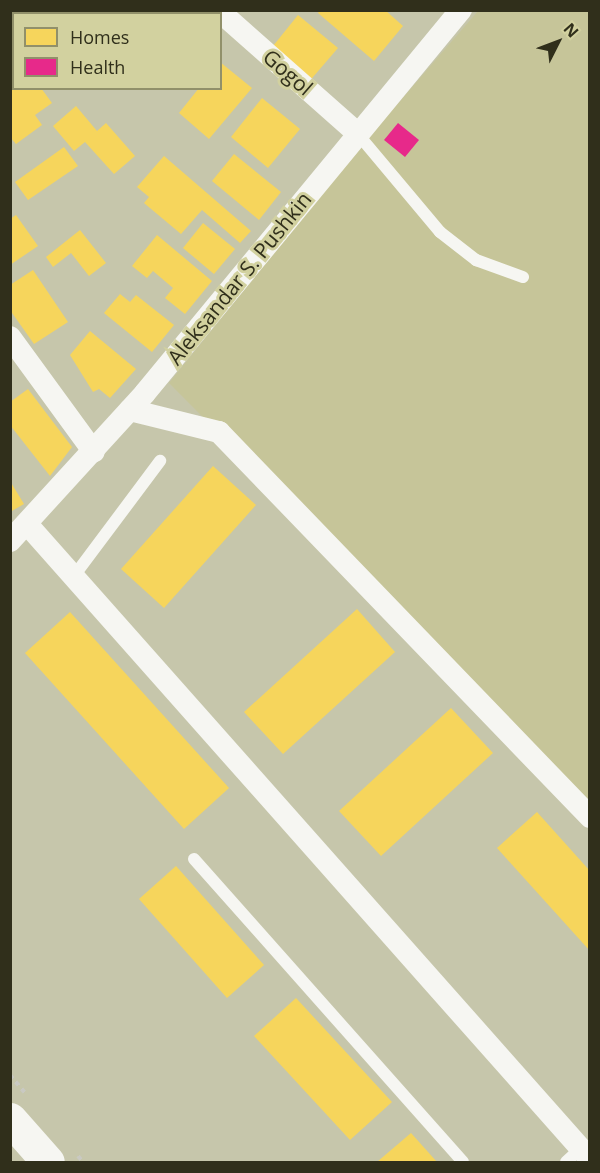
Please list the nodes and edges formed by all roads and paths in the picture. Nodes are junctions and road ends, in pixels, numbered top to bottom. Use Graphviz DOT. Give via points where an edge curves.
graph roads {
  1 [pos="461,10"];
  2 [pos="222,14"];
  3 [pos="357,133"];
  4 [pos="523,278"];
  5 [pos="10,337"];
  6 [pos="129,410"];
  7 [pos="94,452"];
  8 [pos="160,461"];
  9 [pos="27,524"];
  10 [pos="10,541"];
  11 [pos="74,576"];
  12 [pos="590,817"];
  13 [pos="194,859"];
  14 [pos="10,1119"];
  15 [pos="579,1157"];
  16 [pos="48,1162"];
  17 [pos="464,1162"];
  1 -- 3 [label="street, Aleksandar S. Pushkin"];
  2 -- 3 [label="street, Gogol"];
  3 -- 4 [label="lane" via="440,232 476,260"];
  3 -- 6 [label="street, Aleksandar S. Pushkin"];
  5 -- 7 [label="street"];
  6 -- 7 [label="street, Aleksandar S. Pushkin"];
  6 -- 12 [label="street" via="219,432"];
  7 -- 9 [label="street, Aleksandar S. Pushkin"];
  8 -- 11 [label="lane"];
  9 -- 10 [label="street, Aleksandar S. Pushkin"];
  9 -- 11 [label="street"];
  11 -- 15 [label="street"];
  13 -- 17 [label="lane"];
  14 -- 16 [label="main road"];
}
